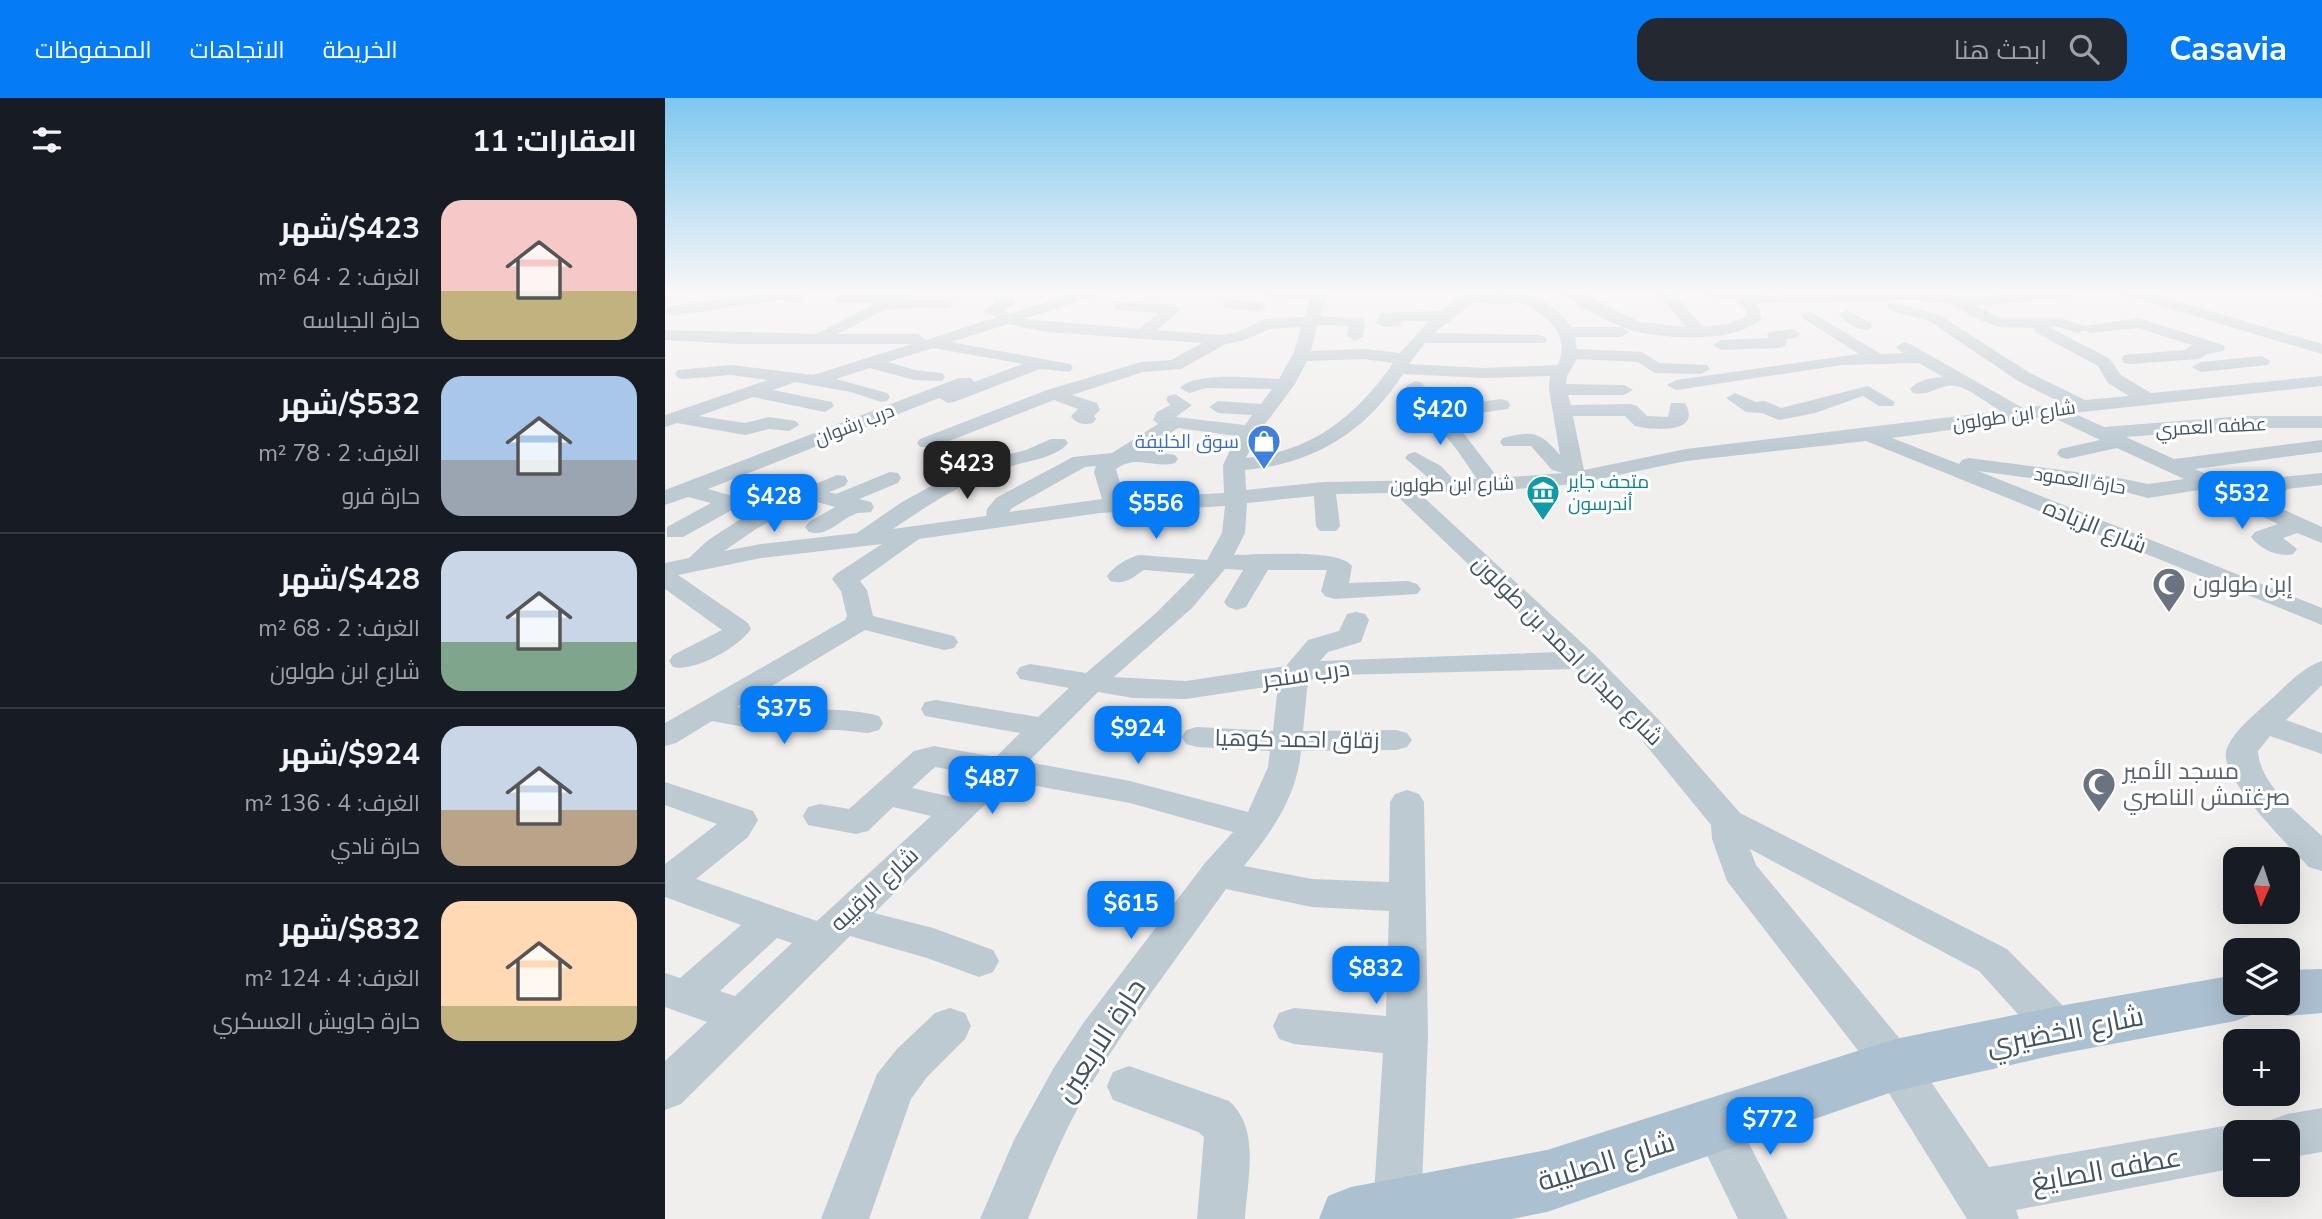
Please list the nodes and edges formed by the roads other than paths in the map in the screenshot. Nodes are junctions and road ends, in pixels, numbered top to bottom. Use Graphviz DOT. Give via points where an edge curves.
graph roads {
  1 [pos="726,345"];
  2 [pos="869,345"];
  3 [pos="912,345"];
  4 [pos="928,345"];
  5 [pos="956,345"];
  6 [pos="1217,345"];
  7 [pos="1227,345"];
  8 [pos="1304,345"];
  9 [pos="1416,345"];
  10 [pos="1441,345"];
  11 [pos="1486,345"];
  12 [pos="1509,345"];
  13 [pos="1566,345"];
  14 [pos="1740,345"];
  15 [pos="1755,345"];
  16 [pos="1806,345"];
  17 [pos="1854,345"];
  18 [pos="1910,345"];
  19 [pos="1916,345"];
  20 [pos="1918,345"];
  21 [pos="1971,345"];
  22 [pos="2004,345"];
  23 [pos="2070,345"];
  24 [pos="2112,345"];
  25 [pos="2209,345"];
  26 [pos="1441,346"];
  27 [pos="1494,348"];
  28 [pos="1712,348"];
  29 [pos="909,351"];
  30 [pos="1409,353"];
  31 [pos="1639,354"];
  32 [pos="1301,356"];
  33 [pos="2177,356"];
  34 [pos="1875,357"];
  35 [pos="2128,357"];
  36 [pos="1986,360"];
  37 [pos="1218,361"];
  38 [pos="2262,361"];
  39 [pos="869,362"];
  40 [pos="1828,362"];
  41 [pos="2103,363"];
  42 [pos="1038,364"];
  43 [pos="1457,365"];
  44 [pos="2201,367"];
  45 [pos="1724,369"];
  46 [pos="1750,370"];
  47 [pos="1563,371"];
  48 [pos="1525,372"];
  49 [pos="1794,374"];
  50 [pos="1116,375"];
  51 [pos="794,377"];
  52 [pos="936,377"];
  53 [pos="814,380"];
  54 [pos="1958,380"];
  55 [pos="965,382"];
  56 [pos="1286,384"];
  57 [pos="1510,385"];
  58 [pos="1676,385"];
  59 [pos="2317,385"];
  60 [pos="1415,386"];
  61 [pos="2248,388"];
  62 [pos="1624,390"];
  63 [pos="752,391"];
  64 [pos="1053,394"];
  65 [pos="881,397"];
  66 [pos="1735,398"];
  67 [pos="2148,399"];
  68 [pos="936,400"];
  69 [pos="1886,402"];
  70 [pos="2112,402"];
  71 [pos="1501,405"];
  72 [pos="825,406"];
  73 [pos="1219,407"];
  74 [pos="2066,408"];
  75 [pos="1808,409"];
  76 [pos="1268,410"];
  77 [pos="1562,411"];
  78 [pos="1439,413"];
  79 [pos="2019,414"];
  80 [pos="670,419"];
  81 [pos="1086,419"];
  82 [pos="1975,420"];
  83 [pos="2322,422"];
  84 [pos="1173,423"];
  85 [pos="789,425"];
  86 [pos="1251,431"];
  87 [pos="1727,434"];
  88 [pos="1864,435"];
  89 [pos="2109,438"];
  90 [pos="1510,442"];
  91 [pos="927,443"];
  92 [pos="1058,443"];
  93 [pos="2322,446"];
  94 [pos="1436,447"];
  95 [pos="1742,449"];
  96 [pos="1469,452"];
  97 [pos="2274,452"];
  98 [pos="2067,453"];
  99 [pos="1120,456"];
  100 [pos="1675,457"];
  101 [pos="1415,458"];
  102 [pos="1168,459"];
  103 [pos="1233,466"];
  104 [pos="2170,467"];
  105 [pos="1956,470"];
  106 [pos="1574,472"];
  107 [pos="2322,477"];
  108 [pos="890,478"];
  109 [pos="2078,479"];
  110 [pos="2204,483"];
  111 [pos="1446,485"];
  112 [pos="1492,485"];
  113 [pos="1399,486"];
  114 [pos="1324,488"];
  115 [pos="686,489"];
  116 [pos="2232,496"];
  117 [pos="665,498"];
  118 [pos="2111,498"];
  119 [pos="848,499"];
  120 [pos="1237,499"];
  121 [pos="730,502"];
  122 [pos="1115,505"];
  123 [pos="767,513"];
  124 [pos="997,520"];
  125 [pos="1328,526"];
  126 [pos="2296,526"];
  127 [pos="817,527"];
  128 [pos="675,532"];
  129 [pos="914,533"];
  130 [pos="2322,536"];
  131 [pos="863,540"];
  132 [pos="2285,549"];
  133 [pos="695,563"];
  134 [pos="1259,563"];
  135 [pos="1215,565"];
  136 [pos="665,570"];
  137 [pos="1119,576"];
  138 [pos="665,578"];
  139 [pos="1408,589"];
  140 [pos="1237,602"];
  141 [pos="2322,617"];
  142 [pos="1356,620"];
  143 [pos="859,621"];
  144 [pos="944,642"];
  145 [pos="1584,660"];
  146 [pos="683,661"];
  147 [pos="2322,670"];
  148 [pos="1030,673"];
  149 [pos="1294,675"];
  150 [pos="1091,683"];
  151 [pos="936,709"];
  152 [pos="707,711"];
  153 [pos="868,723"];
  154 [pos="2265,723"];
  155 [pos="1045,728"];
  156 [pos="665,736"];
  157 [pos="1197,737"];
  158 [pos="1288,740"];
  159 [pos="1396,740"];
  160 [pos="2322,744"];
  161 [pos="1005,767"];
  162 [pos="665,793"];
  163 [pos="900,797"];
  164 [pos="1407,802"];
  165 [pos="958,810"];
  166 [pos="820,816"];
  167 [pos="1728,822"];
  168 [pos="1257,827"];
  169 [pos="2320,852"];
  170 [pos="1218,873"];
  171 [pos="667,885"];
  172 [pos="1409,896"];
  173 [pos="772,920"];
  174 [pos="831,929"];
  175 [pos="979,961"];
  176 [pos="2322,991"];
  177 [pos="2300,992"];
  178 [pos="675,994"];
  179 [pos="2223,1000"];
  180 [pos="741,1016"];
  181 [pos="950,1026"];
  182 [pos="1294,1026"];
  183 [pos="2059,1030"];
  184 [pos="1407,1035"];
  185 [pos="1895,1065"];
  186 [pos="1129,1086"];
  187 [pos="665,1090"];
  188 [pos="1716,1126"];
  189 [pos="2322,1130"];
  190 [pos="2300,1134"];
  191 [pos="2223,1149"];
  192 [pos="1986,1206"];
  193 [pos="1371,1216"];
  194 [pos="845,1219"];
  195 [pos="1004,1219"];
  196 [pos="1221,1219"];
  197 [pos="1764,1219"];
  1 -- 51 [label="street" via="687,368"];
  2 -- 29 [label="street"];
  3 -- 29 [label="street"];
  4 -- 29 [label="street"];
  5 -- 42 [label="street"];
  6 -- 50 [label="street" via="1175,365 1149,365"];
  7 -- 37 [label="street"];
  8 -- 32 [label="street"];
  9 -- 30 [label="street"];
  10 -- 30 [label="street"];
  11 -- 27 [label="street"];
  12 -- 27 [label="street"];
  13 -- 47 [label="street"];
  14 -- 28 [label="street"];
  15 -- 49 [label="street"];
  16 -- 40 [label="street"];
  17 -- 34 [label="street"];
  18 -- 34 [label="street"];
  19 -- 54 [label="street"];
  20 -- 36 [label="street" via="1965,363 1958,358"];
  21 -- 36 [label="street"];
  22 -- 70 [label="street"];
  23 -- 41 [label="street"];
  24 -- 35 [label="street"];
  25 -- 33 [label="street" via="2217,348"];
  26 -- 30 [label="street"];
  27 -- 48 [label="street" via="1525,359"];
  28 -- 31 [label="street" via="1666,348"];
  28 -- 45 [label="street"];
  29 -- 39 [label="street"];
  30 -- 32 [label="street"];
  30 -- 43 [label="street"];
  30 -- 103 [label="street" via="1370,407 1322,445 1262,464"];
  31 -- 45 [label="street" via="1655,368"];
  31 -- 47 [label="street"];
  32 -- 56 [label="street"];
  33 -- 35 [label="street"];
  33 -- 44 [label="street"];
  34 -- 40 [label="street"];
  35 -- 41 [label="street"];
  36 -- 74 [label="street"];
  38 -- 44 [label="street"];
  39 -- 52 [label="street"];
  39 -- 53 [label="street"];
  40 -- 49 [label="street"];
  41 -- 67 [label="street" via="2114,379"];
  42 -- 50 [label="street"];
  42 -- 68 [label="street"];
  43 -- 48 [label="street"];
  43 -- 57 [label="street" via="1461,384"];
  44 -- 61 [label="street"];
  45 -- 46 [label="street"];
  46 -- 49 [label="street"];
  46 -- 58 [label="street"];
  46 -- 75 [label="street, شارع الزياده"];
  47 -- 48 [label="street"];
  47 -- 62 [label="street"];
  47 -- 77 [label="street"];
  50 -- 64 [label="street"];
  51 -- 53 [label="street"];
  51 -- 63 [label="street"];
  53 -- 65 [label="street"];
  54 -- 79 [label="street"];
  54 -- 82 [label="street" via="1928,384 1932,387 1927,394"];
  55 -- 68 [label="street, درب رشوان"];
  56 -- 76 [label="street"];
  56 -- 84 [label="street" via="1204,383 1182,394 1182,404 1162,418"];
  59 -- 61 [label="street, شارع ابن طولون"];
  60 -- 78 [label="street"];
  61 -- 67 [label="street, شارع ابن طولون"];
  63 -- 72 [label="street"];
  63 -- 80 [label="street"];
  64 -- 81 [label="street" via="1090,407 1080,416"];
  64 -- 91 [label="street"];
  66 -- 75 [label="street" via="1778,414"];
  67 -- 70 [label="street, شارع ابن طولون"];
  68 -- 115 [label="street, درب رشوان"];
  69 -- 75 [label="street" via="1861,391"];
  70 -- 74 [label="street, شارع ابن طولون"];
  71 -- 78 [label="street"];
  73 -- 76 [label="street"];
  74 -- 79 [label="street, شارع ابن طولون"];
  74 -- 89 [label="street"];
  75 -- 88 [label="street, شارع الزياده"];
  76 -- 86 [label="street"];
  77 -- 100 [label="street" via="1630,410 1641,421 1673,415 1665,439"];
  77 -- 106 [label="street"];
  78 -- 96 [label="street"];
  79 -- 82 [label="street, شارع ابن طولون"];
  80 -- 85 [label="street" via="745,429 769,423"];
  82 -- 88 [label="street, شارع ابن طولون"];
  83 -- 89 [label="street, عطفه العمري" via="2242,422"];
  84 -- 86 [label="street"];
  84 -- 99 [label="street"];
  86 -- 103 [label="street"];
  87 -- 95 [label="street"];
  88 -- 95 [label="street, شارع ابن طولون"];
  88 -- 105 [label="street, شارع الزياده"];
  89 -- 98 [label="street, عطفه العمري"];
  89 -- 104 [label="street"];
  90 -- 106 [label="street" via="1536,440 1559,466"];
  92 -- 131 [label="street" via="954,483"];
  93 -- 97 [label="street"];
  94 -- 96 [label="street" via="1444,454"];
  95 -- 100 [label="street, شارع ابن طولون"];
  96 -- 112 [label="street"];
  97 -- 104 [label="street"];
  97 -- 107 [label="street"];
  99 -- 102 [label="street"];
  99 -- 122 [label="street" via="1105,471"];
  99 -- 124 [label="street" via="1080,461 1005,503 998,509"];
  100 -- 106 [label="street, شارع ابن طولون"];
  101 -- 111 [label="street"];
  103 -- 120 [label="street, شارع الرقيبه"];
  104 -- 110 [label="street"];
  105 -- 109 [label="street, حارة العمود" via="1980,464"];
  105 -- 141 [label="street, شارع الزياده"];
  106 -- 112 [label="street, شارع ابن طولون"];
  107 -- 116 [label="street"];
  108 -- 119 [label="street"];
  109 -- 110 [label="street, حارة العمود" via="2148,491"];
  109 -- 118 [label="street"];
  110 -- 116 [label="street"];
  111 -- 112 [label="street, شارع ابن طولون"];
  111 -- 113 [label="street, شارع ابن طولون"];
  113 -- 114 [label="street, شارع ابن طولون"];
  113 -- 145 [label="street, شارع ميدان احمد بن طولون"];
  114 -- 120 [label="street, شارع ابن طولون"];
  114 -- 125 [label="street"];
  115 -- 117 [label="street, درب رشوان"];
  115 -- 121 [label="street"];
  116 -- 126 [label="street"];
  119 -- 123 [label="street" via="807,493"];
  119 -- 127 [label="street"];
  120 -- 122 [label="street, شارع ابن طولون"];
  120 -- 135 [label="street, شارع الرقيبه" via="1233,533"];
  121 -- 123 [label="street"];
  121 -- 128 [label="street"];
  122 -- 124 [label="street, شارع ابن طولون"];
  123 -- 133 [label="street" via="713,546"];
  124 -- 129 [label="street, شارع ابن طولون"];
  126 -- 130 [label="street"];
  126 -- 132 [label="street" via="2263,537"];
  129 -- 131 [label="street, شارع ابن طولون"];
  129 -- 143 [label="street" via="845,579 854,590"];
  131 -- 133 [label="street, شارع ابن طولون"];
  133 -- 136 [label="street, شارع ابن طولون"];
  134 -- 135 [label="street"];
  134 -- 139 [label="street" via="1336,564 1340,566 1333,590 1338,592"];
  134 -- 140 [label="street"];
  135 -- 137 [label="street" via="1139,562"];
  135 -- 150 [label="street, شارع الرقيبه" via="1181,603"];
  138 -- 146 [label="street" via="738,629"];
  142 -- 149 [label="street" via="1351,636 1318,646"];
  143 -- 144 [label="street"];
  143 -- 152 [label="street"];
  145 -- 149 [label="street, درب سنجر" via="1336,667"];
  145 -- 167 [label="street, شارع ميدان احمد بن طولون"];
  147 -- 154 [label="street"];
  148 -- 150 [label="street, درب سنجر"];
  149 -- 150 [label="street, درب سنجر" via="1186,691"];
  149 -- 158 [label="street, حارة الاربعين"];
  150 -- 155 [label="street, شارع الرقيبه"];
  151 -- 155 [label="street"];
  152 -- 153 [label="street" via="760,720"];
  152 -- 156 [label="street"];
  154 -- 160 [label="street"];
  154 -- 169 [label="street" via="2242,751 2242,764 2258,790"];
  155 -- 161 [label="street, شارع الرقيبه"];
  157 -- 158 [label="street, زقاق احمد كوهيا"];
  158 -- 159 [label="street, زقاق احمد كوهيا"];
  158 -- 168 [label="street, حارة الاربعين" via="1274,796"];
  161 -- 165 [label="street, شارع الرقيبه"];
  161 -- 166 [label="street" via="929,757 856,822"];
  161 -- 168 [label="street" via="1130,792"];
  162 -- 171 [label="street" via="741,820"];
  163 -- 165 [label="street"];
  164 -- 172 [label="street"];
  165 -- 174 [label="street, شارع الرقيبه"];
  167 -- 183 [label="street, شارع ميدان احمد بن طولون" via="1993,960"];
  167 -- 185 [label="street, شارع ميدان احمد بن طولون" via="1740,871"];
  168 -- 170 [label="street, حارة الاربعين"];
  170 -- 172 [label="street" via="1310,894"];
  170 -- 195 [label="street, حارة الاربعين" via="1068,1083"];
  171 -- 173 [label="street"];
  172 -- 184 [label="street"];
  173 -- 174 [label="street"];
  173 -- 178 [label="street"];
  174 -- 175 [label="street" via="933,944"];
  174 -- 180 [label="street, شارع الرقيبه"];
  176 -- 177 [label="main road"];
  178 -- 180 [label="street"];
  179 -- 183 [label="main road, شارع الخضيري"];
  180 -- 187 [label="street, شارع الرقيبه"];
  181 -- 194 [label="street" via="893,1088"];
  182 -- 184 [label="street"];
  183 -- 185 [label="main road, شارع الخضيري"];
  184 -- 193 [label="street"];
  185 -- 188 [label="main road, شارع الصليبة"];
  185 -- 192 [label="street, شارع ميدان احمد بن طولون"];
  186 -- 196 [label="street" via="1213,1116 1224,1126"];
  188 -- 193 [label="main road, شارع الصليبة" via="1547,1181"];
  188 -- 197 [label="street"];
  189 -- 190 [label="street"];
  191 -- 192 [label="street, عطفه الصايغ"];
}
